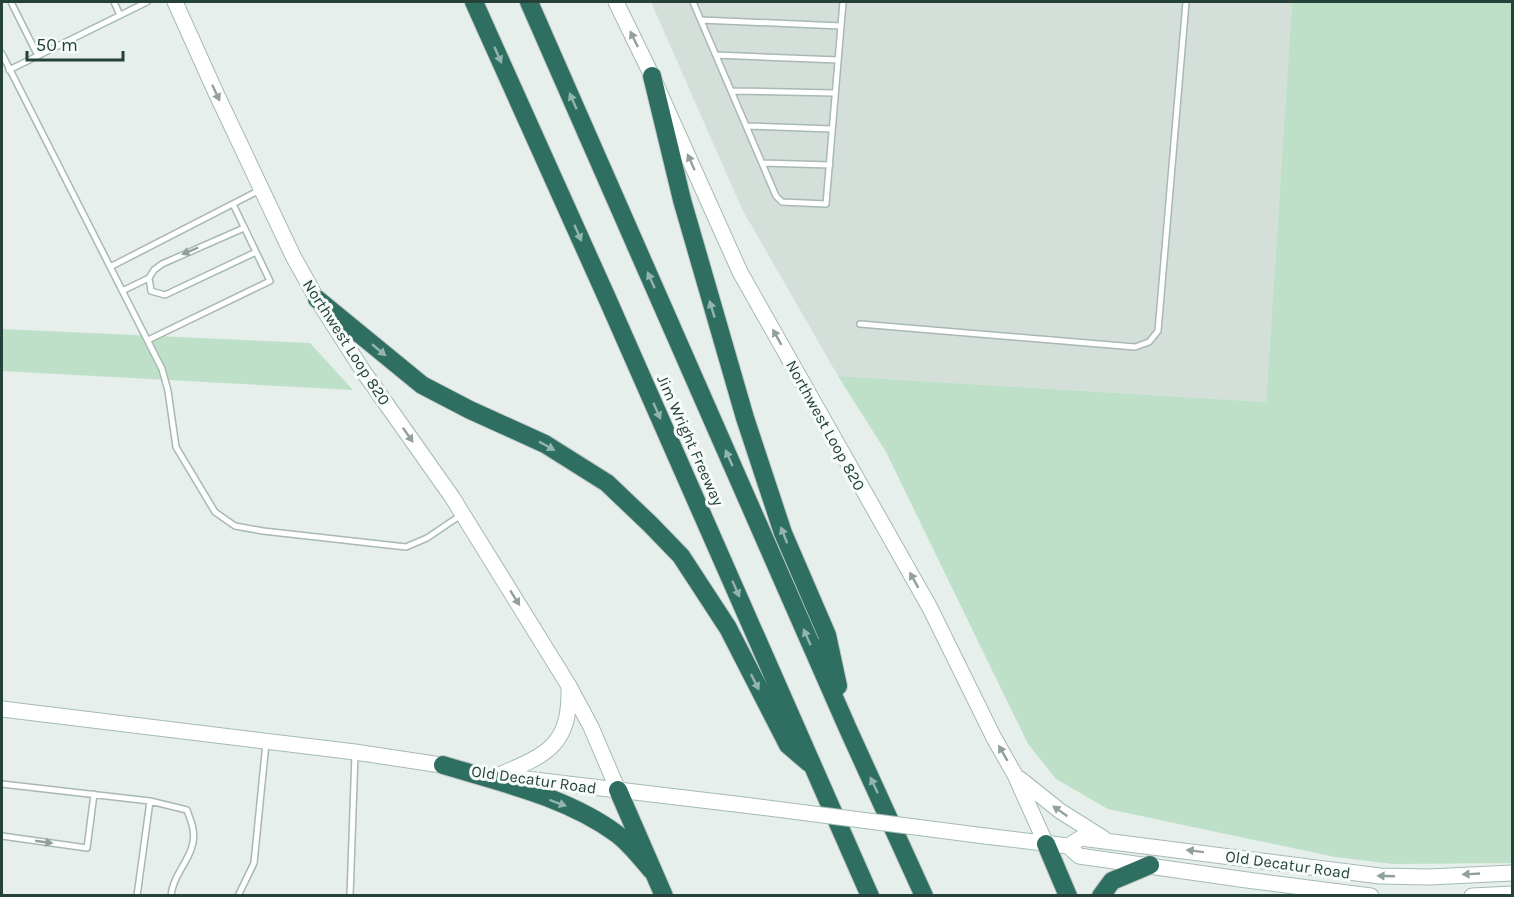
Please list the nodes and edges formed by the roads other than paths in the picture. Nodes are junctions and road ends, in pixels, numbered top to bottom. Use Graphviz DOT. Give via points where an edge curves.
graph roads {
  1 [pos="11,2"];
  2 [pos="114,2"];
  3 [pos="147,2"];
  4 [pos="175,2"];
  5 [pos="474,2"];
  6 [pos="529,2"];
  7 [pos="616,2"];
  8 [pos="693,2"];
  9 [pos="843,2"];
  10 [pos="1186,2"];
  11 [pos="120,15"];
  12 [pos="701,20"];
  13 [pos="841,26"];
  14 [pos="2,54"];
  15 [pos="716,55"];
  16 [pos="38,56"];
  17 [pos="838,60"];
  18 [pos="9,70"];
  19 [pos="652,76"];
  20 [pos="732,91"];
  21 [pos="835,93"];
  22 [pos="747,126"];
  23 [pos="832,129"];
  24 [pos="762,164"];
  25 [pos="830,165"];
  26 [pos="261,189"];
  27 [pos="232,204"];
  28 [pos="244,228"];
  29 [pos="256,252"];
  30 [pos="110,267"];
  31 [pos="149,278"];
  32 [pos="122,291"];
  33 [pos="317,299"];
  34 [pos="860,324"];
  35 [pos="147,340"];
  36 [pos="463,514"];
  37 [pos="569,686"];
  38 [pos="2,709"];
  39 [pos="848,729"];
  40 [pos="266,741"];
  41 [pos="355,752"];
  42 [pos="443,765"];
  43 [pos="813,766"];
  44 [pos="1015,775"];
  45 [pos="497,776"];
  46 [pos="2,784"];
  47 [pos="618,790"];
  48 [pos="94,794"];
  49 [pos="150,801"];
  50 [pos="2,836"];
  51 [pos="1108,841"];
  52 [pos="1046,844"];
  53 [pos="1068,846"];
  54 [pos="1149,865"];
  55 [pos="652,871"];
  56 [pos="1343,872"];
  57 [pos="1512,873"];
  58 [pos="1341,894"];
  59 [pos="1512,894"];
  60 [pos="137,896"];
  61 [pos="171,896"];
  62 [pos="238,896"];
  63 [pos="350,896"];
  64 [pos="664,896"];
  65 [pos="870,896"];
  66 [pos="924,896"];
  67 [pos="1068,896"];
  68 [pos="1101,896"];
  69 [pos="1371,896"];
  70 [pos="1472,896"];
  1 -- 16 [label="lane"];
  2 -- 11 [label="lane"];
  3 -- 11 [label="lane"];
  4 -- 26 [label="main road, Northwest Loop 820, one-way"];
  5 -- 43 [label="highway, Jim Wright Freeway, one-way"];
  39 -- 6 [label="highway, Jim Wright Freeway, one-way"];
  19 -- 7 [label="main road, Northwest Loop 820, one-way"];
  8 -- 12 [label="lane"];
  9 -- 13 [label="lane"];
  10 -- 34 [label="lane" via="1158,331 1149,342 1135,347"];
  11 -- 16 [label="lane"];
  12 -- 13 [label="lane"];
  12 -- 15 [label="lane"];
  13 -- 17 [label="lane"];
  14 -- 18 [label="lane"];
  15 -- 17 [label="lane"];
  15 -- 20 [label="lane"];
  16 -- 18 [label="lane"];
  17 -- 21 [label="lane"];
  18 -- 30 [label="lane"];
  39 -- 19 [label="highway, one-way" via="826,635 783,534 735,385 682,200"];
  44 -- 19 [label="main road, Northwest Loop 820, one-way" via="930,608 740,272"];
  20 -- 21 [label="lane"];
  20 -- 22 [label="lane"];
  21 -- 23 [label="lane"];
  22 -- 23 [label="lane"];
  22 -- 24 [label="lane"];
  23 -- 25 [label="lane"];
  24 -- 25 [label="lane"];
  24 -- 25 [label="lane" via="782,202 826,204"];
  26 -- 27 [label="lane"];
  26 -- 33 [label="main road, Northwest Loop 820"];
  27 -- 28 [label="lane"];
  27 -- 30 [label="lane"];
  28 -- 29 [label="lane"];
  28 -- 31 [label="lane, one-way" via="162,264"];
  29 -- 31 [label="lane" via="165,295 151,291"];
  29 -- 35 [label="lane" via="270,281"];
  30 -- 32 [label="lane"];
  31 -- 32 [label="lane"];
  32 -- 35 [label="lane"];
  33 -- 36 [label="main road, Northwest Loop 820, one-way"];
  33 -- 43 [label="highway, one-way" via="422,385 545,444 607,483 681,556 728,628 788,745"];
  35 -- 36 [label="lane" via="168,391 176,447 215,512 235,525 406,547"];
  36 -- 37 [label="main road, Northwest Loop 820, one-way"];
  37 -- 45 [label="main road" via="570,710 553,745 534,760"];
  37 -- 47 [label="main road, Northwest Loop 820"];
  38 -- 40 [label="main road, Old Decatur Road"];
  66 -- 39 [label="highway, Jim Wright Freeway, one-way"];
  40 -- 41 [label="main road, Old Decatur Road"];
  40 -- 62 [label="lane" via="254,863"];
  41 -- 42 [label="main road, Old Decatur Road"];
  41 -- 63 [label="lane"];
  42 -- 45 [label="main road, Old Decatur Road"];
  42 -- 55 [label="highway, one-way" via="577,810 619,836"];
  43 -- 65 [label="highway, Jim Wright Freeway"];
  51 -- 44 [label="main road, one-way" via="1060,811"];
  44 -- 52 [label="main road, Northwest Loop 820"];
  45 -- 47 [label="main road, Old Decatur Road"];
  46 -- 48 [label="lane"];
  47 -- 52 [label="main road, Old Decatur Road, bridge"];
  47 -- 55 [label="highway"];
  48 -- 49 [label="lane"];
  50 -- 48 [label="lane, one-way" via="87,848"];
  49 -- 60 [label="lane"];
  49 -- 61 [label="lane" via="187,810 194,830 191,854 172,884"];
  51 -- 53 [label="main road, Old Decatur Road" via="1081,838"];
  56 -- 51 [label="main road, Old Decatur Road, one-way"];
  52 -- 53 [label="main road, Old Decatur Road"];
  52 -- 67 [label="highway"];
  53 -- 54 [label="main road, Old Decatur Road" via="1080,856"];
  54 -- 58 [label="main road, Old Decatur Road"];
  54 -- 68 [label="highway" via="1112,881"];
  55 -- 64 [label="highway"];
  57 -- 56 [label="main road, Old Decatur Road, one-way" via="1429,877"];
  56 -- 58 [label="lane"];
  58 -- 69 [label="main road, Old Decatur Road"];
  59 -- 70 [label="main road"];
}
